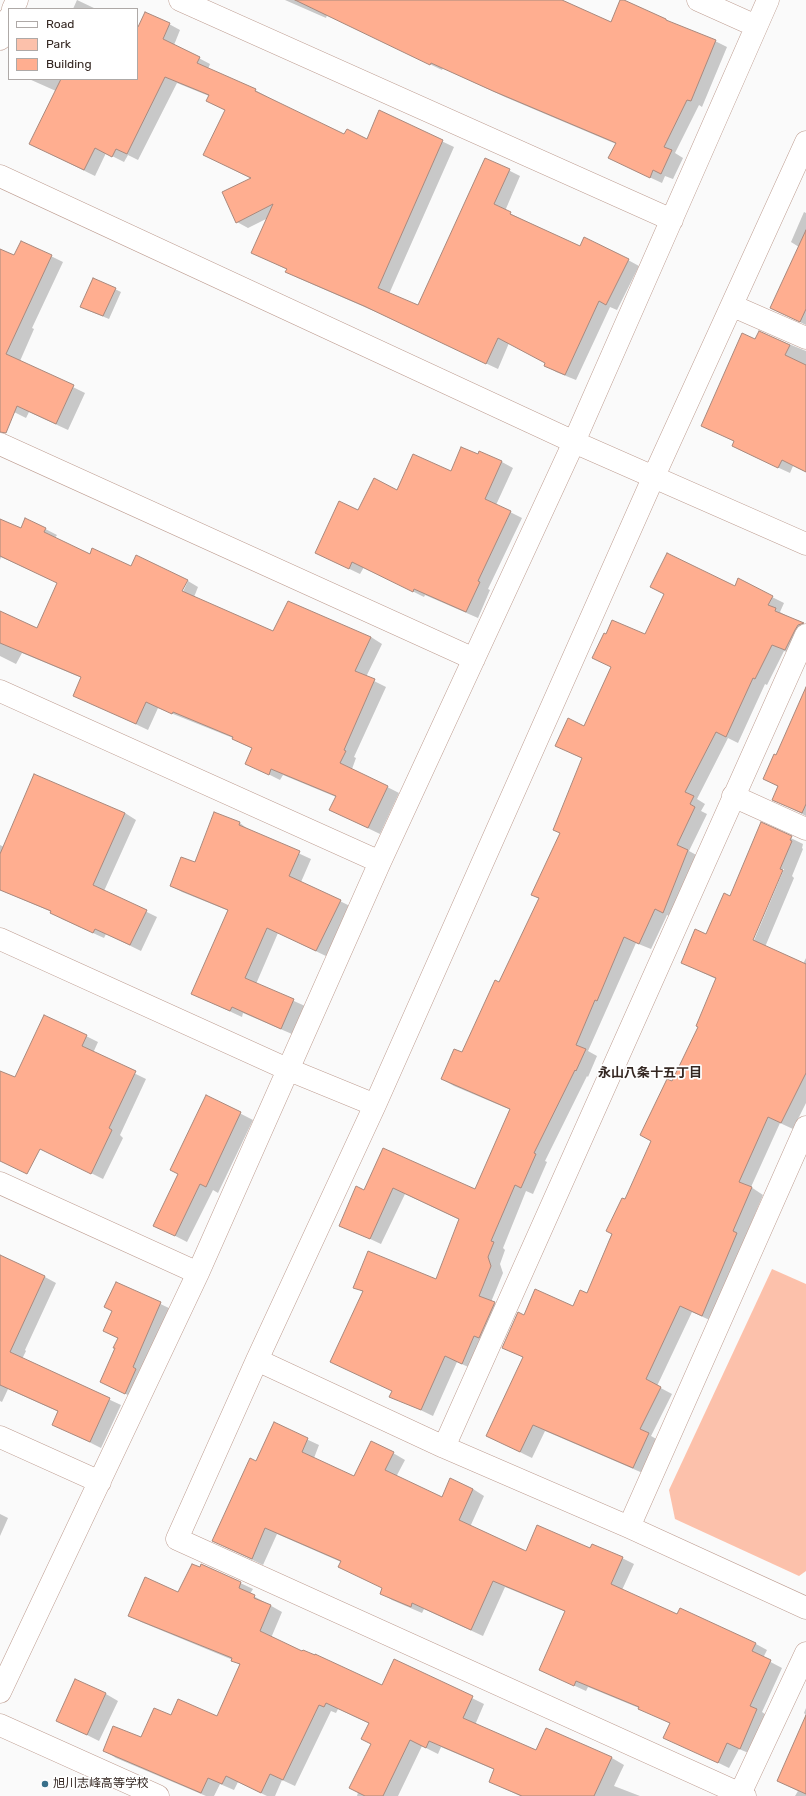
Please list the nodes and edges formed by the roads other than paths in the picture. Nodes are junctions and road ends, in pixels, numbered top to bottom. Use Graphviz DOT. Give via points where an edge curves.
graph roads {
  1 [pos="180,0"];
  2 [pos="698,0"];
  3 [pos="768,0"];
  4 [pos="8,20"];
  5 [pos="756,26"];
  6 [pos="0,38"];
  7 [pos="806,142"];
  8 [pos="800,170"];
  9 [pos="0,176"];
  10 [pos="672,220"];
  11 [pos="733,306"];
  12 [pos="806,338"];
  13 [pos="574,442"];
  14 [pos="0,444"];
  15 [pos="654,476"];
  16 [pos="806,544"];
  17 [pos="806,635"];
  18 [pos="474,659"];
  19 [pos="0,691"];
  20 [pos="733,796"];
  21 [pos="806,829"];
  22 [pos="380,862"];
  23 [pos="0,939"];
  24 [pos="287,1069"];
  25 [pos="375,1105"];
  26 [pos="806,1127"];
  27 [pos="0,1183"];
  28 [pos="198,1272"];
  29 [pos="257,1360"];
  30 [pos="0,1437"];
  31 [pos="444,1447"];
  32 [pos="100,1482"];
  33 [pos="629,1527"];
  34 [pos="806,1608"];
  35 [pos="806,1653"];
  36 [pos="0,1692"];
  37 [pos="0,1725"];
  38 [pos="743,1795"];
  39 [pos="158,1796"];
  1 -- 10 [label="street"];
  2 -- 5 [label="street"];
  3 -- 5 [label="street"];
  4 -- 6 [label="street"];
  5 -- 10 [label="street"];
  7 -- 8 [label="street"];
  8 -- 11 [label="street"];
  9 -- 13 [label="street"];
  10 -- 13 [label="street"];
  11 -- 12 [label="street"];
  11 -- 15 [label="street"];
  13 -- 15 [label="street"];
  13 -- 18 [label="street"];
  14 -- 18 [label="street"];
  15 -- 16 [label="street"];
  15 -- 25 [label="street"];
  17 -- 20 [label="street"];
  18 -- 22 [label="street"];
  19 -- 22 [label="street"];
  20 -- 21 [label="street"];
  20 -- 31 [label="street"];
  22 -- 24 [label="street"];
  23 -- 24 [label="street"];
  24 -- 25 [label="street"];
  24 -- 28 [label="street"];
  25 -- 29 [label="street"];
  26 -- 33 [label="street"];
  27 -- 28 [label="street"];
  28 -- 32 [label="street"];
  29 -- 31 [label="street"];
  29 -- 38 [label="street" via="177,1539"];
  30 -- 32 [label="street"];
  31 -- 33 [label="street"];
  32 -- 36 [label="street"];
  33 -- 34 [label="street"];
  35 -- 38 [label="street"];
  37 -- 39 [label="street"];
}
